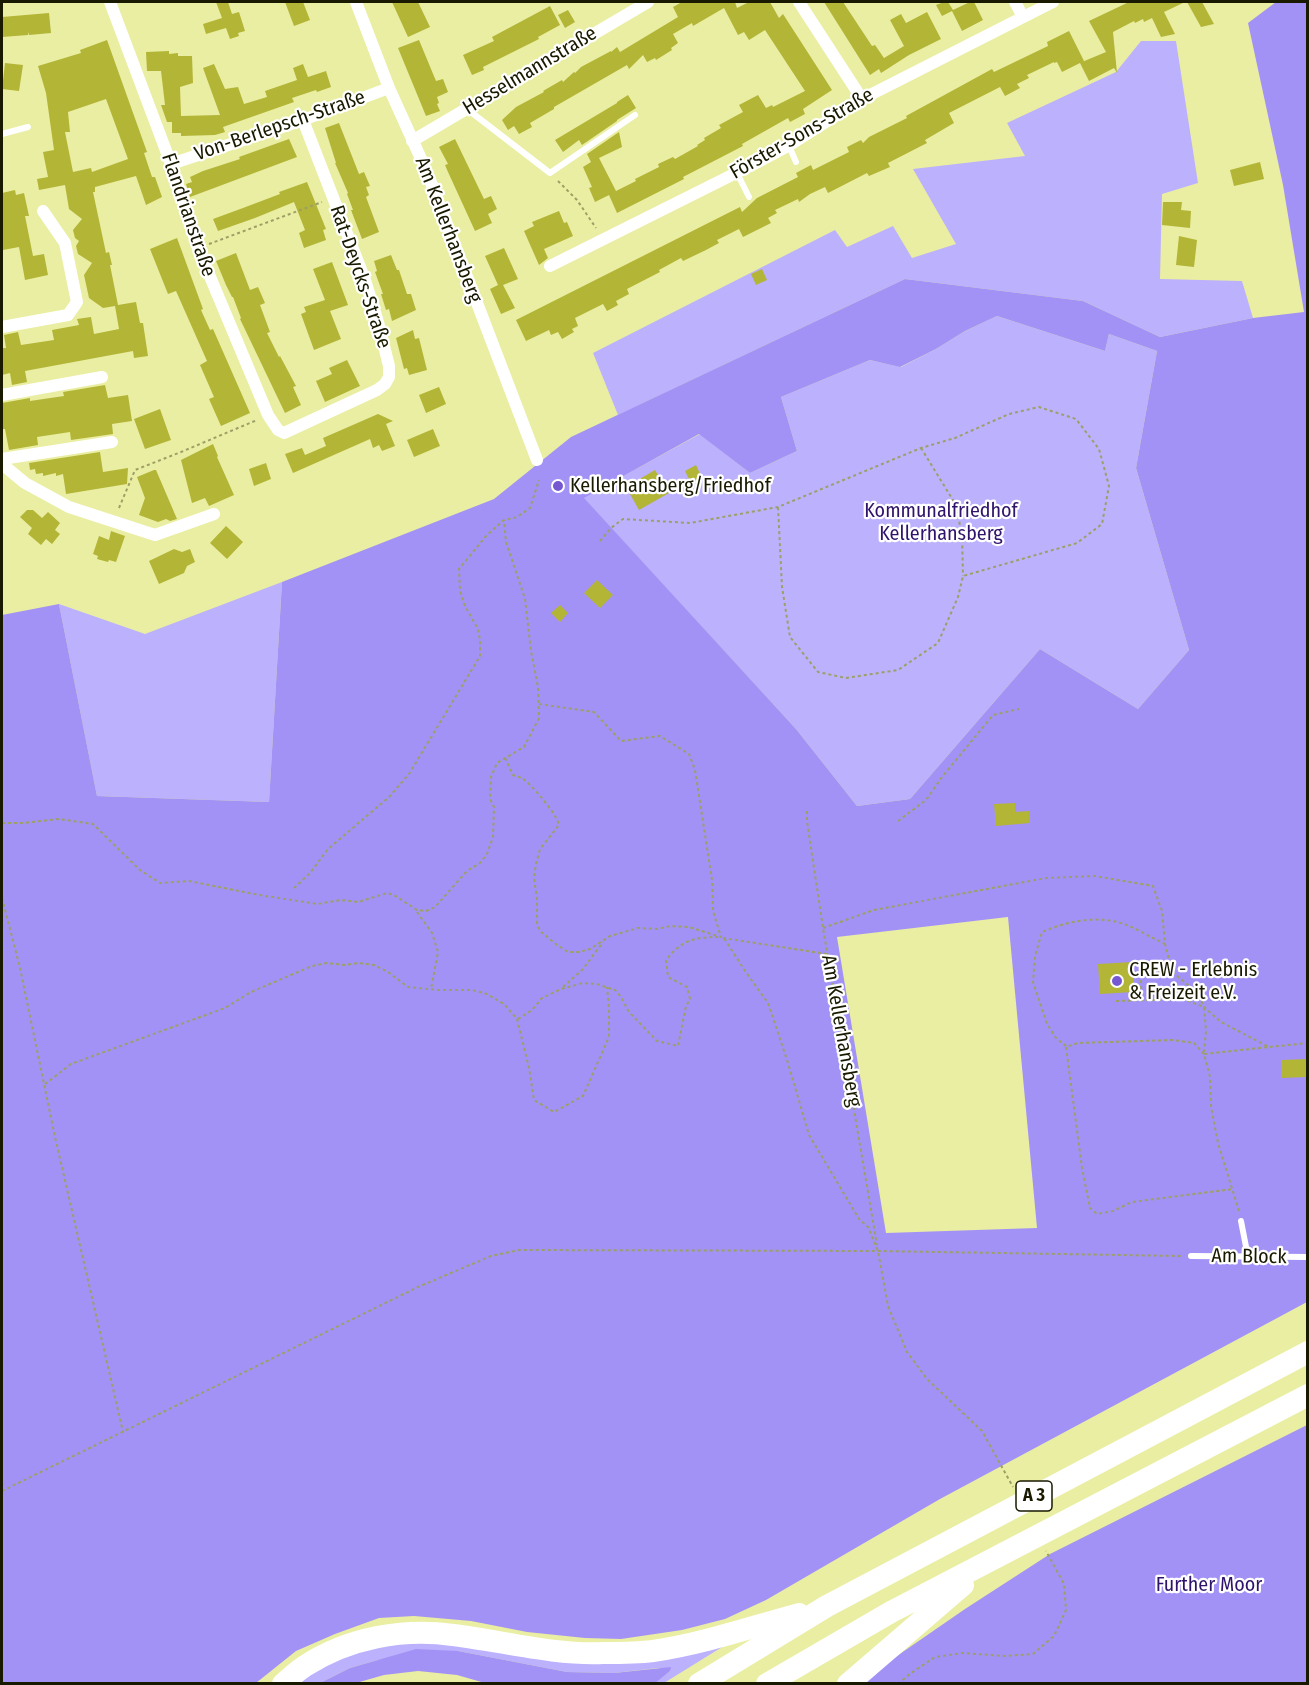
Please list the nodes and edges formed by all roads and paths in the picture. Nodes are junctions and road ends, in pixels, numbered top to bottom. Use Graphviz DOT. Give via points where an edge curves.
graph roads {
  1 [pos="110,2"];
  2 [pos="356,2"];
  3 [pos="648,2"];
  4 [pos="799,2"];
  5 [pos="1015,2"];
  6 [pos="1053,2"];
  7 [pos="1023,17"];
  8 [pos="389,88"];
  9 [pos="862,99"];
  10 [pos="467,109"];
  11 [pos="634,115"];
  12 [pos="303,120"];
  13 [pos="28,127"];
  14 [pos="2,134"];
  15 [pos="412,141"];
  16 [pos="788,146"];
  17 [pos="796,162"];
  18 [pos="171,164"];
  19 [pos="736,172"];
  20 [pos="550,173"];
  21 [pos="749,197"];
  22 [pos="333,198"];
  23 [pos="43,211"];
  24 [pos="601,240"];
  25 [pos="198,248"];
  26 [pos="550,266"];
  27 [pos="2,327"];
  28 [pos="102,377"];
  29 [pos="2,395"];
  30 [pos="271,420"];
  31 [pos="112,442"];
  32 [pos="921,448"];
  33 [pos="2,459"];
  34 [pos="537,460"];
  35 [pos="2,464"];
  36 [pos="539,480"];
  37 [pos="778,507"];
  38 [pos="214,514"];
  39 [pos="504,520"];
  40 [pos="112,522"];
  41 [pos="600,542"];
  42 [pos="963,576"];
  43 [pos="539,704"];
  44 [pos="1019,709"];
  45 [pos="505,758"];
  46 [pos="807,811"];
  47 [pos="898,821"];
  48 [pos="2,823"];
  49 [pos="294,888"];
  50 [pos="2,898"];
  51 [pos="417,910"];
  52 [pos="823,928"];
  53 [pos="723,938"];
  54 [pos="605,939"];
  55 [pos="1165,944"];
  56 [pos="827,954"];
  57 [pos="1170,971"];
  58 [pos="607,987"];
  59 [pos="431,989"];
  60 [pos="561,989"];
  61 [pos="1116,1001"];
  62 [pos="1142,1001"];
  63 [pos="1204,1007"];
  64 [pos="517,1019"];
  65 [pos="1308,1043"];
  66 [pos="1066,1047"];
  67 [pos="1269,1047"];
  68 [pos="1204,1054"];
  69 [pos="45,1084"];
  70 [pos="1233,1189"];
  71 [pos="1242,1221"];
  72 [pos="878,1251"];
  73 [pos="1191,1256"];
  74 [pos="1248,1257"];
  75 [pos="1308,1257"];
  76 [pos="1308,1352"];
  77 [pos="1308,1395"];
  78 [pos="123,1432"];
  79 [pos="993,1448"];
  80 [pos="2,1491"];
  81 [pos="996,1557"];
  82 [pos="1064,1584"];
  83 [pos="826,1606"];
  84 [pos="283,1683"];
  85 [pos="699,1683"];
  86 [pos="767,1683"];
  87 [pos="848,1683"];
  88 [pos="898,1683"];
  1 -- 18 [label="street, Flandrianstraße"];
  2 -- 8 [label="street, Am Kellerhansberg"];
  3 -- 10 [label="street, Hesselmannstraße"];
  4 -- 9 [label="street"];
  5 -- 7 [label="street"];
  6 -- 7 [label="street, Förster-Sons-Straße"];
  7 -- 9 [label="street, Förster-Sons-Straße"];
  8 -- 12 [label="street, Von-Berlepsch-Straße"];
  8 -- 15 [label="street, Am Kellerhansberg"];
  9 -- 16 [label="street, Förster-Sons-Straße"];
  10 -- 15 [label="street, Hesselmannstraße"];
  10 -- 20 [label="lane"];
  11 -- 20 [label="lane"];
  12 -- 18 [label="street, Von-Berlepsch-Straße"];
  12 -- 22 [label="street, Rat-Deycks-Straße"];
  13 -- 14 [label="lane"];
  15 -- 34 [label="street, Am Kellerhansberg"];
  16 -- 17 [label="lane"];
  16 -- 19 [label="street, Förster-Sons-Straße"];
  18 -- 25 [label="street, Flandrianstraße"];
  19 -- 21 [label="lane"];
  19 -- 24 [label="street, Förster-Sons-Straße"];
  20 -- 24 [label="path" via="577,200"];
  22 -- 25 [label="path"];
  22 -- 30 [label="street, Rat-Deycks-Straße" via="378,322 389,377 377,390 291,431 278,430"];
  23 -- 27 [label="street" via="65,243 77,302 68,315"];
  24 -- 26 [label="street, Förster-Sons-Straße"];
  25 -- 30 [label="street, Flandrianstraße"];
  28 -- 29 [label="street"];
  30 -- 40 [label="path" via="135,470"];
  31 -- 33 [label="street"];
  32 -- 37 [label="path"];
  32 -- 42 [label="path" via="956,505"];
  32 -- 42 [label="path" via="1009,414 1039,407 1076,419 1099,449 1108,486 1102,524 1077,543"];
  35 -- 40 [label="street" via="25,483 69,507"];
  36 -- 39 [label="path" via="530,508"];
  37 -- 41 [label="path" via="690,523 623,519"];
  37 -- 42 [label="path" via="782,587 790,637 818,672 846,678 898,670 938,643"];
  38 -- 40 [label="street" via="155,535"];
  39 -- 43 [label="path" via="506,542 525,599"];
  39 -- 49 [label="path" via="459,569 460,591 478,629 480,656 409,774 389,797 328,849"];
  43 -- 45 [label="path" via="539,718 524,747"];
  43 -- 53 [label="path" via="594,712 621,741 660,735 689,754 696,770 713,911"];
  44 -- 47 [label="path" via="993,715 926,800"];
  45 -- 51 [label="path" via="491,777 494,837 487,854 435,907"];
  45 -- 54 [label="path" via="513,775 528,783 557,818 558,825 540,849 536,864 540,931 568,951 590,949"];
  46 -- 52 [label="path, Am Kellerhansberg"];
  48 -- 51 [label="path" via="59,819 93,824 140,870 160,883 189,881 318,904 358,902 387,893"];
  50 -- 69 [label="path"];
  51 -- 59 [label="path" via="432,933 438,952"];
  52 -- 55 [label="path" via="874,910 1046,878 1095,876 1153,886 1162,911"];
  52 -- 56 [label="path, Am Kellerhansberg"];
  53 -- 54 [label="path" via="689,927 670,926 638,928"];
  53 -- 56 [label="path"];
  53 -- 58 [label="path" via="688,940 666,960 668,977 687,987 690,999 678,1046 657,1041 629,1012 615,990"];
  53 -- 72 [label="path" via="768,1003 809,1135 868,1227"];
  54 -- 60 [label="path" via="583,969"];
  55 -- 57 [label="path"];
  55 -- 66 [label="path" via="1118,922 1087,919 1042,932 1033,982 1047,1024"];
  56 -- 72 [label="path, Am Kellerhansberg"];
  57 -- 62 [label="path" via="1138,971"];
  57 -- 63 [label="path" via="1198,993"];
  58 -- 60 [label="path" via="583,983"];
  58 -- 64 [label="path" via="609,1036 583,1096 554,1112 534,1100"];
  59 -- 64 [label="path" via="487,993"];
  59 -- 69 [label="path" via="408,987 374,965 312,966 251,992 225,1008 71,1064"];
  60 -- 64 [label="path" via="542,998"];
  61 -- 62 [label="path"];
  62 -- 63 [label="path" via="1183,999"];
  63 -- 67 [label="path" via="1221,1022"];
  63 -- 68 [label="path"];
  65 -- 67 [label="path"];
  66 -- 68 [label="path" via="1078,1043 1173,1040 1194,1043"];
  66 -- 70 [label="path" via="1082,1168 1090,1208 1097,1214 1132,1202"];
  67 -- 68 [label="path"];
  68 -- 70 [label="path" via="1218,1143"];
  69 -- 78 [label="path"];
  70 -- 71 [label="path"];
  71 -- 74 [label="lane"];
  72 -- 73 [label="path"];
  72 -- 78 [label="path" via="519,1250 491,1256 418,1287"];
  72 -- 79 [label="path" via="888,1306 907,1352 927,1379 982,1431"];
  73 -- 74 [label="lane, Am Block"];
  74 -- 75 [label="lane, Am Block"];
  76 -- 83 [label="highway, A 3"];
  77 -- 81 [label="highway, A 3"];
  78 -- 80 [label="path"];
  81 -- 86 [label="highway, A 3"];
  81 -- 87 [label="highway"];
  82 -- 88 [label="path" via="1066,1610 1054,1636 1034,1654 963,1653 935,1657"];
  83 -- 84 [label="highway" via="652,1651 549,1651 452,1634 402,1633 357,1641 304,1666"];
  83 -- 85 [label="highway, A 3"];
}
